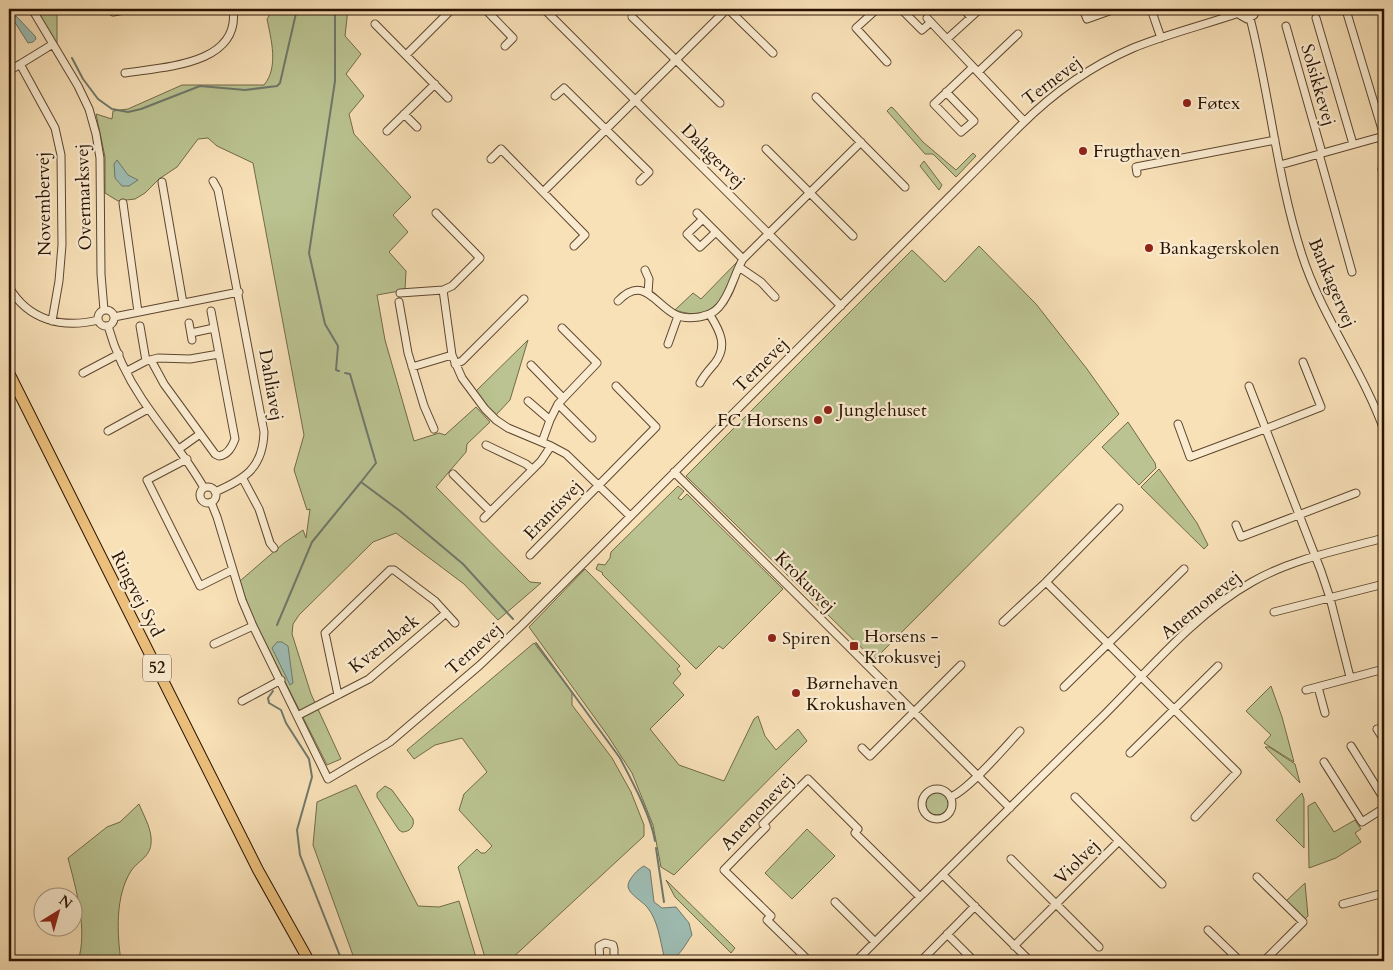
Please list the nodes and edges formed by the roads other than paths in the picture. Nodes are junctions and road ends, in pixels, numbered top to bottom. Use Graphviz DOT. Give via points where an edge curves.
graph roads {
  1 [pos="32,9"];
  2 [pos="130,9"];
  3 [pos="233,9"];
  4 [pos="452,9"];
  5 [pos="485,9"];
  6 [pos="544,9"];
  7 [pos="728,9"];
  8 [pos="877,9"];
  9 [pos="901,9"];
  10 [pos="963,9"];
  11 [pos="980,9"];
  12 [pos="1083,9"];
  13 [pos="1115,9"];
  14 [pos="1151,9"];
  15 [pos="1256,9"];
  16 [pos="1381,9"];
  17 [pos="1346,10"];
  18 [pos="1239,11"];
  19 [pos="113,12"];
  20 [pos="632,17"];
  21 [pos="971,17"];
  22 [pos="1250,18"];
  23 [pos="1316,18"];
  24 [pos="1384,21"];
  25 [pos="375,24"];
  26 [pos="1286,26"];
  27 [pos="1018,34"];
  28 [pos="1161,38"];
  29 [pos="947,40"];
  30 [pos="53,44"];
  31 [pos="504,46"];
  32 [pos="773,53"];
  33 [pos="406,55"];
  34 [pos="676,59"];
  35 [pos="887,62"];
  36 [pos="20,64"];
  37 [pos="976,70"];
  38 [pos="9,71"];
  39 [pos="126,73"];
  40 [pos="435,84"];
  41 [pos="946,92"];
  42 [pos="555,96"];
  43 [pos="816,97"];
  44 [pos="448,98"];
  45 [pos="636,100"];
  46 [pos="720,103"];
  47 [pos="404,114"];
  48 [pos="1024,121"];
  49 [pos="417,127"];
  50 [pos="606,130"];
  51 [pos="387,131"];
  52 [pos="1384,136"];
  53 [pos="1275,140"];
  54 [pos="861,142"];
  55 [pos="1353,144"];
  56 [pos="766,149"];
  57 [pos="1320,154"];
  58 [pos="491,159"];
  59 [pos="1280,165"];
  60 [pos="1137,173"];
  61 [pos="213,181"];
  62 [pos="640,181"];
  63 [pos="162,182"];
  64 [pos="905,187"];
  65 [pos="544,192"];
  66 [pos="810,193"];
  67 [pos="123,203"];
  68 [pos="436,213"];
  69 [pos="716,232"];
  70 [pos="769,233"];
  71 [pos="853,236"];
  72 [pos="574,246"];
  73 [pos="744,259"];
  74 [pos="738,267"];
  75 [pos="645,270"];
  76 [pos="1352,272"];
  77 [pos="9,287"];
  78 [pos="443,290"];
  79 [pos="239,292"];
  80 [pos="400,293"];
  81 [pos="648,293"];
  82 [pos="775,297"];
  83 [pos="524,299"];
  84 [pos="618,301"];
  85 [pos="399,302"];
  86 [pos="183,303"];
  87 [pos="841,306"];
  88 [pos="104,310"];
  89 [pos="211,311"];
  90 [pos="138,312"];
  91 [pos="710,315"];
  92 [pos="678,316"];
  93 [pos="114,317"];
  94 [pos="98,320"];
  95 [pos="52,321"];
  96 [pos="188,324"];
  97 [pos="108,326"];
  98 [pos="140,326"];
  99 [pos="214,328"];
  100 [pos="562,328"];
  101 [pos="191,332"];
  102 [pos="192,340"];
  103 [pos="668,344"];
  104 [pos="119,354"];
  105 [pos="219,354"];
  106 [pos="452,356"];
  107 [pos="149,360"];
  108 [pos="1303,362"];
  109 [pos="456,364"];
  110 [pos="531,365"];
  111 [pos="412,367"];
  112 [pos="127,370"];
  113 [pos="9,373"];
  114 [pos="84,373"];
  115 [pos="700,383"];
  116 [pos="616,386"];
  117 [pos="1248,386"];
  118 [pos="563,398"];
  119 [pos="528,401"];
  120 [pos="558,404"];
  121 [pos="148,409"];
  122 [pos="550,420"];
  123 [pos="1178,424"];
  124 [pos="434,429"];
  125 [pos="1265,429"];
  126 [pos="1384,430"];
  127 [pos="108,431"];
  128 [pos="200,434"];
  129 [pos="592,438"];
  130 [pos="542,442"];
  131 [pos="486,445"];
  132 [pos="552,446"];
  133 [pos="179,449"];
  134 [pos="186,459"];
  135 [pos="532,469"];
  136 [pos="674,472"];
  137 [pos="453,474"];
  138 [pos="243,479"];
  139 [pos="598,485"];
  140 [pos="204,488"];
  141 [pos="215,492"];
  142 [pos="1356,493"];
  143 [pos="211,502"];
  144 [pos="1119,508"];
  145 [pos="490,511"];
  146 [pos="1299,514"];
  147 [pos="630,516"];
  148 [pos="484,518"];
  149 [pos="1236,525"];
  150 [pos="1384,538"];
  151 [pos="274,548"];
  152 [pos="530,555"];
  153 [pos="1315,556"];
  154 [pos="1184,569"];
  155 [pos="232,570"];
  156 [pos="1046,582"];
  157 [pos="1384,586"];
  158 [pos="1330,598"];
  159 [pos="1274,612"];
  160 [pos="446,613"];
  161 [pos="1003,622"];
  162 [pos="455,623"];
  163 [pos="253,626"];
  164 [pos="214,644"];
  165 [pos="1108,644"];
  166 [pos="961,665"];
  167 [pos="1218,666"];
  168 [pos="1384,669"];
  169 [pos="1141,677"];
  170 [pos="1350,677"];
  171 [pos="281,680"];
  172 [pos="1064,687"];
  173 [pos="1318,687"];
  174 [pos="1306,690"];
  175 [pos="338,695"];
  176 [pos="242,701"];
  177 [pos="1174,709"];
  178 [pos="915,713"];
  179 [pos="1325,714"];
  180 [pos="297,716"];
  181 [pos="1377,729"];
  182 [pos="1020,731"];
  183 [pos="1384,740"];
  184 [pos="1351,746"];
  185 [pos="862,748"];
  186 [pos="1130,752"];
  187 [pos="1324,762"];
  188 [pos="977,776"];
  189 [pos="950,797"];
  190 [pos="1075,797"];
  191 [pos="1384,799"];
  192 [pos="1010,808"];
  193 [pos="1384,808"];
  194 [pos="1195,817"];
  195 [pos="1118,841"];
  196 [pos="1011,859"];
  197 [pos="943,875"];
  198 [pos="1257,876"];
  199 [pos="1162,884"];
  200 [pos="1384,893"];
  201 [pos="920,897"];
  202 [pos="835,902"];
  203 [pos="1056,904"];
  204 [pos="1342,904"];
  205 [pos="975,906"];
  206 [pos="1208,930"];
  207 [pos="947,934"];
  208 [pos="875,942"];
  209 [pos="1014,946"];
  210 [pos="1099,947"];
  211 [pos="309,961"];
  212 [pos="600,961"];
  213 [pos="614,961"];
  214 [pos="809,961"];
  215 [pos="856,961"];
  216 [pos="921,961"];
  217 [pos="974,961"];
  218 [pos="1030,961"];
  219 [pos="1240,961"];
  220 [pos="1264,961"];
  1 -- 30 [label="street, Overmarksvej"];
  2 -- 19 [label="street"];
  3 -- 39 [label="street" via="230,34 208,55 193,62"];
  4 -- 33 [label="street"];
  5 -- 31 [label="street" via="513,38"];
  6 -- 45 [label="street, Dalagervej"];
  7 -- 32 [label="street"];
  7 -- 34 [label="street"];
  8 -- 35 [label="street" via="856,28"];
  9 -- 29 [label="street" via="922,30 929,20"];
  10 -- 21 [label="street"];
  11 -- 21 [label="street"];
  12 -- 13 [label="street" via="1087,19"];
  14 -- 28 [label="street"];
  15 -- 22 [label="street"];
  16 -- 24 [label="street"];
  17 -- 52 [label="street, Solsikkevej"];
  18 -- 22 [label="street" via="1242,17"];
  18 -- 28 [label="street, Ternevej"];
  20 -- 34 [label="street"];
  21 -- 29 [label="street"];
  22 -- 53 [label="street, Bankagervej"];
  23 -- 55 [label="street, Solsikkevej"];
  25 -- 33 [label="street"];
  26 -- 57 [label="street, Solsikkevej"];
  27 -- 37 [label="street"];
  28 -- 48 [label="street, Ternevej" via="1086,72"];
  29 -- 37 [label="street"];
  30 -- 36 [label="street"];
  30 -- 88 [label="street, Overmarksvej" via="89,109 96,134 100,158"];
  33 -- 40 [label="street"];
  34 -- 45 [label="street"];
  34 -- 46 [label="street"];
  36 -- 38 [label="street"];
  36 -- 95 [label="street, Novembervej" via="56,128 61,155 62,245"];
  37 -- 41 [label="street"];
  37 -- 48 [label="street"];
  40 -- 44 [label="street"];
  40 -- 47 [label="street"];
  41 -- 41 [label="street" via="934,104 961,132 974,121"];
  42 -- 50 [label="street" via="564,88"];
  43 -- 54 [label="street"];
  45 -- 50 [label="street"];
  45 -- 70 [label="street, Dalagervej"];
  47 -- 49 [label="street"];
  47 -- 51 [label="street"];
  48 -- 87 [label="street, Ternevej"];
  50 -- 62 [label="street" via="649,172"];
  50 -- 65 [label="street"];
  52 -- 55 [label="street, Solsikkevej"];
  53 -- 59 [label="street, Bankagervej"];
  53 -- 60 [label="street" via="1136,167"];
  54 -- 64 [label="street"];
  54 -- 66 [label="street"];
  55 -- 57 [label="street, Solsikkevej"];
  56 -- 66 [label="street"];
  57 -- 59 [label="street, Solsikkevej"];
  57 -- 76 [label="street, Solsikkevej"];
  58 -- 65 [label="street" via="501,149"];
  59 -- 126 [label="street, Bankagervej" via="1295,232 1314,287"];
  61 -- 79 [label="street, Dahliavej" via="218,190"];
  63 -- 86 [label="street"];
  65 -- 72 [label="street" via="585,235"];
  66 -- 70 [label="street"];
  66 -- 71 [label="street"];
  67 -- 90 [label="street"];
  68 -- 78 [label="street" via="480,258 456,283"];
  69 -- 69 [label="street" via="700,247 687,234 700,216"];
  69 -- 73 [label="street"];
  70 -- 73 [label="street"];
  70 -- 87 [label="street, Dalagervej"];
  73 -- 74 [label="street"];
  74 -- 82 [label="street" via="761,282"];
  74 -- 91 [label="street" via="725,299"];
  75 -- 81 [label="street" via="649,279"];
  77 -- 95 [label="street" via="29,310"];
  78 -- 80 [label="street"];
  78 -- 106 [label="street, Erantisvej"];
  79 -- 86 [label="street"];
  79 -- 138 [label="street, Dahliavej" via="264,432 261,454"];
  81 -- 84 [label="street" via="631,291"];
  81 -- 92 [label="street"];
  83 -- 109 [label="street" via="462,362"];
  85 -- 111 [label="street"];
  86 -- 90 [label="street"];
  87 -- 136 [label="street, Ternevej"];
  88 -- 93 [label="street" via="111,311"];
  88 -- 94 [label="street"];
  89 -- 99 [label="street"];
  90 -- 93 [label="street"];
  91 -- 92 [label="street"];
  91 -- 115 [label="street" via="720,330 722,347"];
  92 -- 103 [label="street"];
  93 -- 97 [label="street"];
  94 -- 95 [label="street" via="72,324"];
  94 -- 97 [label="street"];
  96 -- 101 [label="street"];
  97 -- 104 [label="street"];
  98 -- 107 [label="street"];
  99 -- 101 [label="street"];
  99 -- 105 [label="street"];
  100 -- 118 [label="street" via="597,363"];
  101 -- 102 [label="street"];
  104 -- 112 [label="street"];
  104 -- 114 [label="street"];
  105 -- 107 [label="street" via="190,359 168,357"];
  105 -- 128 [label="street" via="235,439 227,453 219,456"];
  106 -- 109 [label="street, Erantisvej"];
  106 -- 111 [label="street"];
  107 -- 112 [label="street"];
  107 -- 128 [label="street"];
  108 -- 125 [label="street" via="1321,407"];
  109 -- 130 [label="street, Erantisvej" via="462,378 496,420"];
  110 -- 118 [label="street"];
  111 -- 124 [label="street"];
  112 -- 121 [label="street"];
  113 -- 211 [label="highway, Ringvej Syd / 52" via="258,870"];
  116 -- 139 [label="street, Erantisvej" via="656,427"];
  117 -- 125 [label="street"];
  118 -- 120 [label="street"];
  119 -- 122 [label="street"];
  120 -- 122 [label="street"];
  120 -- 129 [label="street"];
  121 -- 127 [label="street"];
  121 -- 133 [label="street"];
  122 -- 130 [label="street"];
  123 -- 125 [label="street" via="1190,457"];
  125 -- 146 [label="street"];
  128 -- 133 [label="street"];
  130 -- 132 [label="street, Erantisvej"];
  131 -- 135 [label="street"];
  132 -- 135 [label="street"];
  132 -- 139 [label="street, Erantisvej" via="566,454"];
  133 -- 134 [label="street"];
  134 -- 140 [label="street"];
  134 -- 155 [label="street" via="147,480 200,586"];
  135 -- 145 [label="street"];
  136 -- 147 [label="street, Ternevej"];
  136 -- 178 [label="street, Krokusvej"];
  137 -- 145 [label="street"];
  138 -- 141 [label="street, Dahliavej"];
  138 -- 151 [label="street"];
  139 -- 147 [label="street, Erantisvej"];
  139 -- 152 [label="street, Erantisvej"];
  140 -- 141 [label="street" via="212,488"];
  140 -- 143 [label="street" via="201,499"];
  141 -- 143 [label="street" via="215,499"];
  142 -- 146 [label="street"];
  143 -- 155 [label="street"];
  144 -- 156 [label="street"];
  145 -- 148 [label="street"];
  146 -- 149 [label="street" via="1240,537"];
  146 -- 153 [label="street"];
  147 -- 180 [label="street, Ternevej" via="480,665 390,742 328,779"];
  150 -- 153 [label="street, Anemonevej"];
  153 -- 158 [label="street"];
  153 -- 169 [label="street, Anemonevej" via="1251,582 1200,620"];
  154 -- 165 [label="street, Anemonevej"];
  155 -- 163 [label="street"];
  156 -- 161 [label="street"];
  156 -- 165 [label="street"];
  157 -- 158 [label="street"];
  158 -- 159 [label="street"];
  158 -- 170 [label="street"];
  160 -- 162 [label="street, Kværnbæk"];
  160 -- 175 [label="street, Kværnbæk" via="369,679"];
  160 -- 175 [label="street, Kværnbæk" via="435,601 390,570 325,633"];
  163 -- 164 [label="street"];
  163 -- 171 [label="street"];
  165 -- 169 [label="street"];
  165 -- 172 [label="street, Anemonevej"];
  166 -- 178 [label="street"];
  167 -- 177 [label="street"];
  168 -- 170 [label="street"];
  169 -- 177 [label="street"];
  169 -- 192 [label="street, Anemonevej"];
  170 -- 173 [label="street"];
  171 -- 176 [label="street"];
  171 -- 180 [label="street"];
  173 -- 174 [label="street"];
  173 -- 179 [label="street"];
  175 -- 180 [label="street, Kværnbæk"];
  177 -- 186 [label="street"];
  177 -- 194 [label="street" via="1238,772"];
  178 -- 185 [label="street" via="870,756"];
  178 -- 188 [label="street, Krokusvej"];
  181 -- 183 [label="street"];
  182 -- 188 [label="street"];
  184 -- 191 [label="street"];
  187 -- 193 [label="street" via="1362,822"];
  188 -- 189 [label="street"];
  188 -- 192 [label="street, Krokusvej"];
  189 -- 189 [label="street" via="944,790 930,790 922,802 924,811 932,818 942,818 952,807"];
  190 -- 195 [label="street, Violvej"];
  192 -- 197 [label="street, Anemonevej"];
  195 -- 199 [label="street, Violvej"];
  195 -- 203 [label="street, Violvej"];
  196 -- 203 [label="street, Violvej"];
  197 -- 201 [label="street, Anemonevej"];
  197 -- 205 [label="street"];
  198 -- 220 [label="street" via="1303,922"];
  200 -- 204 [label="street"];
  201 -- 208 [label="street, Anemonevej"];
  201 -- 214 [label="street, Anemonevej" via="808,779 763,824 766,827 724,870 771,916 767,920"];
  202 -- 208 [label="street"];
  203 -- 209 [label="street, Violvej"];
  203 -- 210 [label="street, Violvej"];
  205 -- 207 [label="street"];
  205 -- 209 [label="street"];
  206 -- 219 [label="street"];
  207 -- 216 [label="street"];
  207 -- 217 [label="street"];
  208 -- 215 [label="street, Anemonevej"];
  209 -- 218 [label="street"];
  212 -- 213 [label="street" via="599,946 605,943 613,946"];
}
